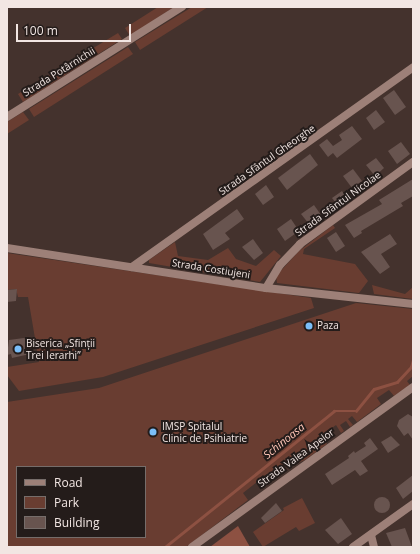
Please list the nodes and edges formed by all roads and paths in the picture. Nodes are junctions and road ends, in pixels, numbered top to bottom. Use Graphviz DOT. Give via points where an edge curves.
graph roads {
  1 [pos="182,7"];
  2 [pos="413,67"];
  3 [pos="7,117"];
  4 [pos="413,162"];
  5 [pos="7,248"];
  6 [pos="132,267"];
  7 [pos="266,288"];
  8 [pos="413,304"];
  9 [pos="413,387"];
  10 [pos="413,504"];
  11 [pos="370,535"];
  12 [pos="192,547"];
  13 [pos="353,547"];
  14 [pos="374,547"];
  1 -- 3 [label="street, Strada Potârnichii"];
  2 -- 6 [label="street, Strada Sfântul Gheorghe"];
  4 -- 7 [label="street, Strada Sfântul Nicolae" via="300,244 280,265"];
  5 -- 6 [label="street, Strada Costiujeni"];
  6 -- 7 [label="street, Strada Costiujeni"];
  7 -- 8 [label="street, Strada Costiujeni"];
  9 -- 12 [label="street, Strada Valea Apelor"];
  10 -- 11 [label="street"];
  11 -- 13 [label="street"];
  11 -- 14 [label="street"];
}
